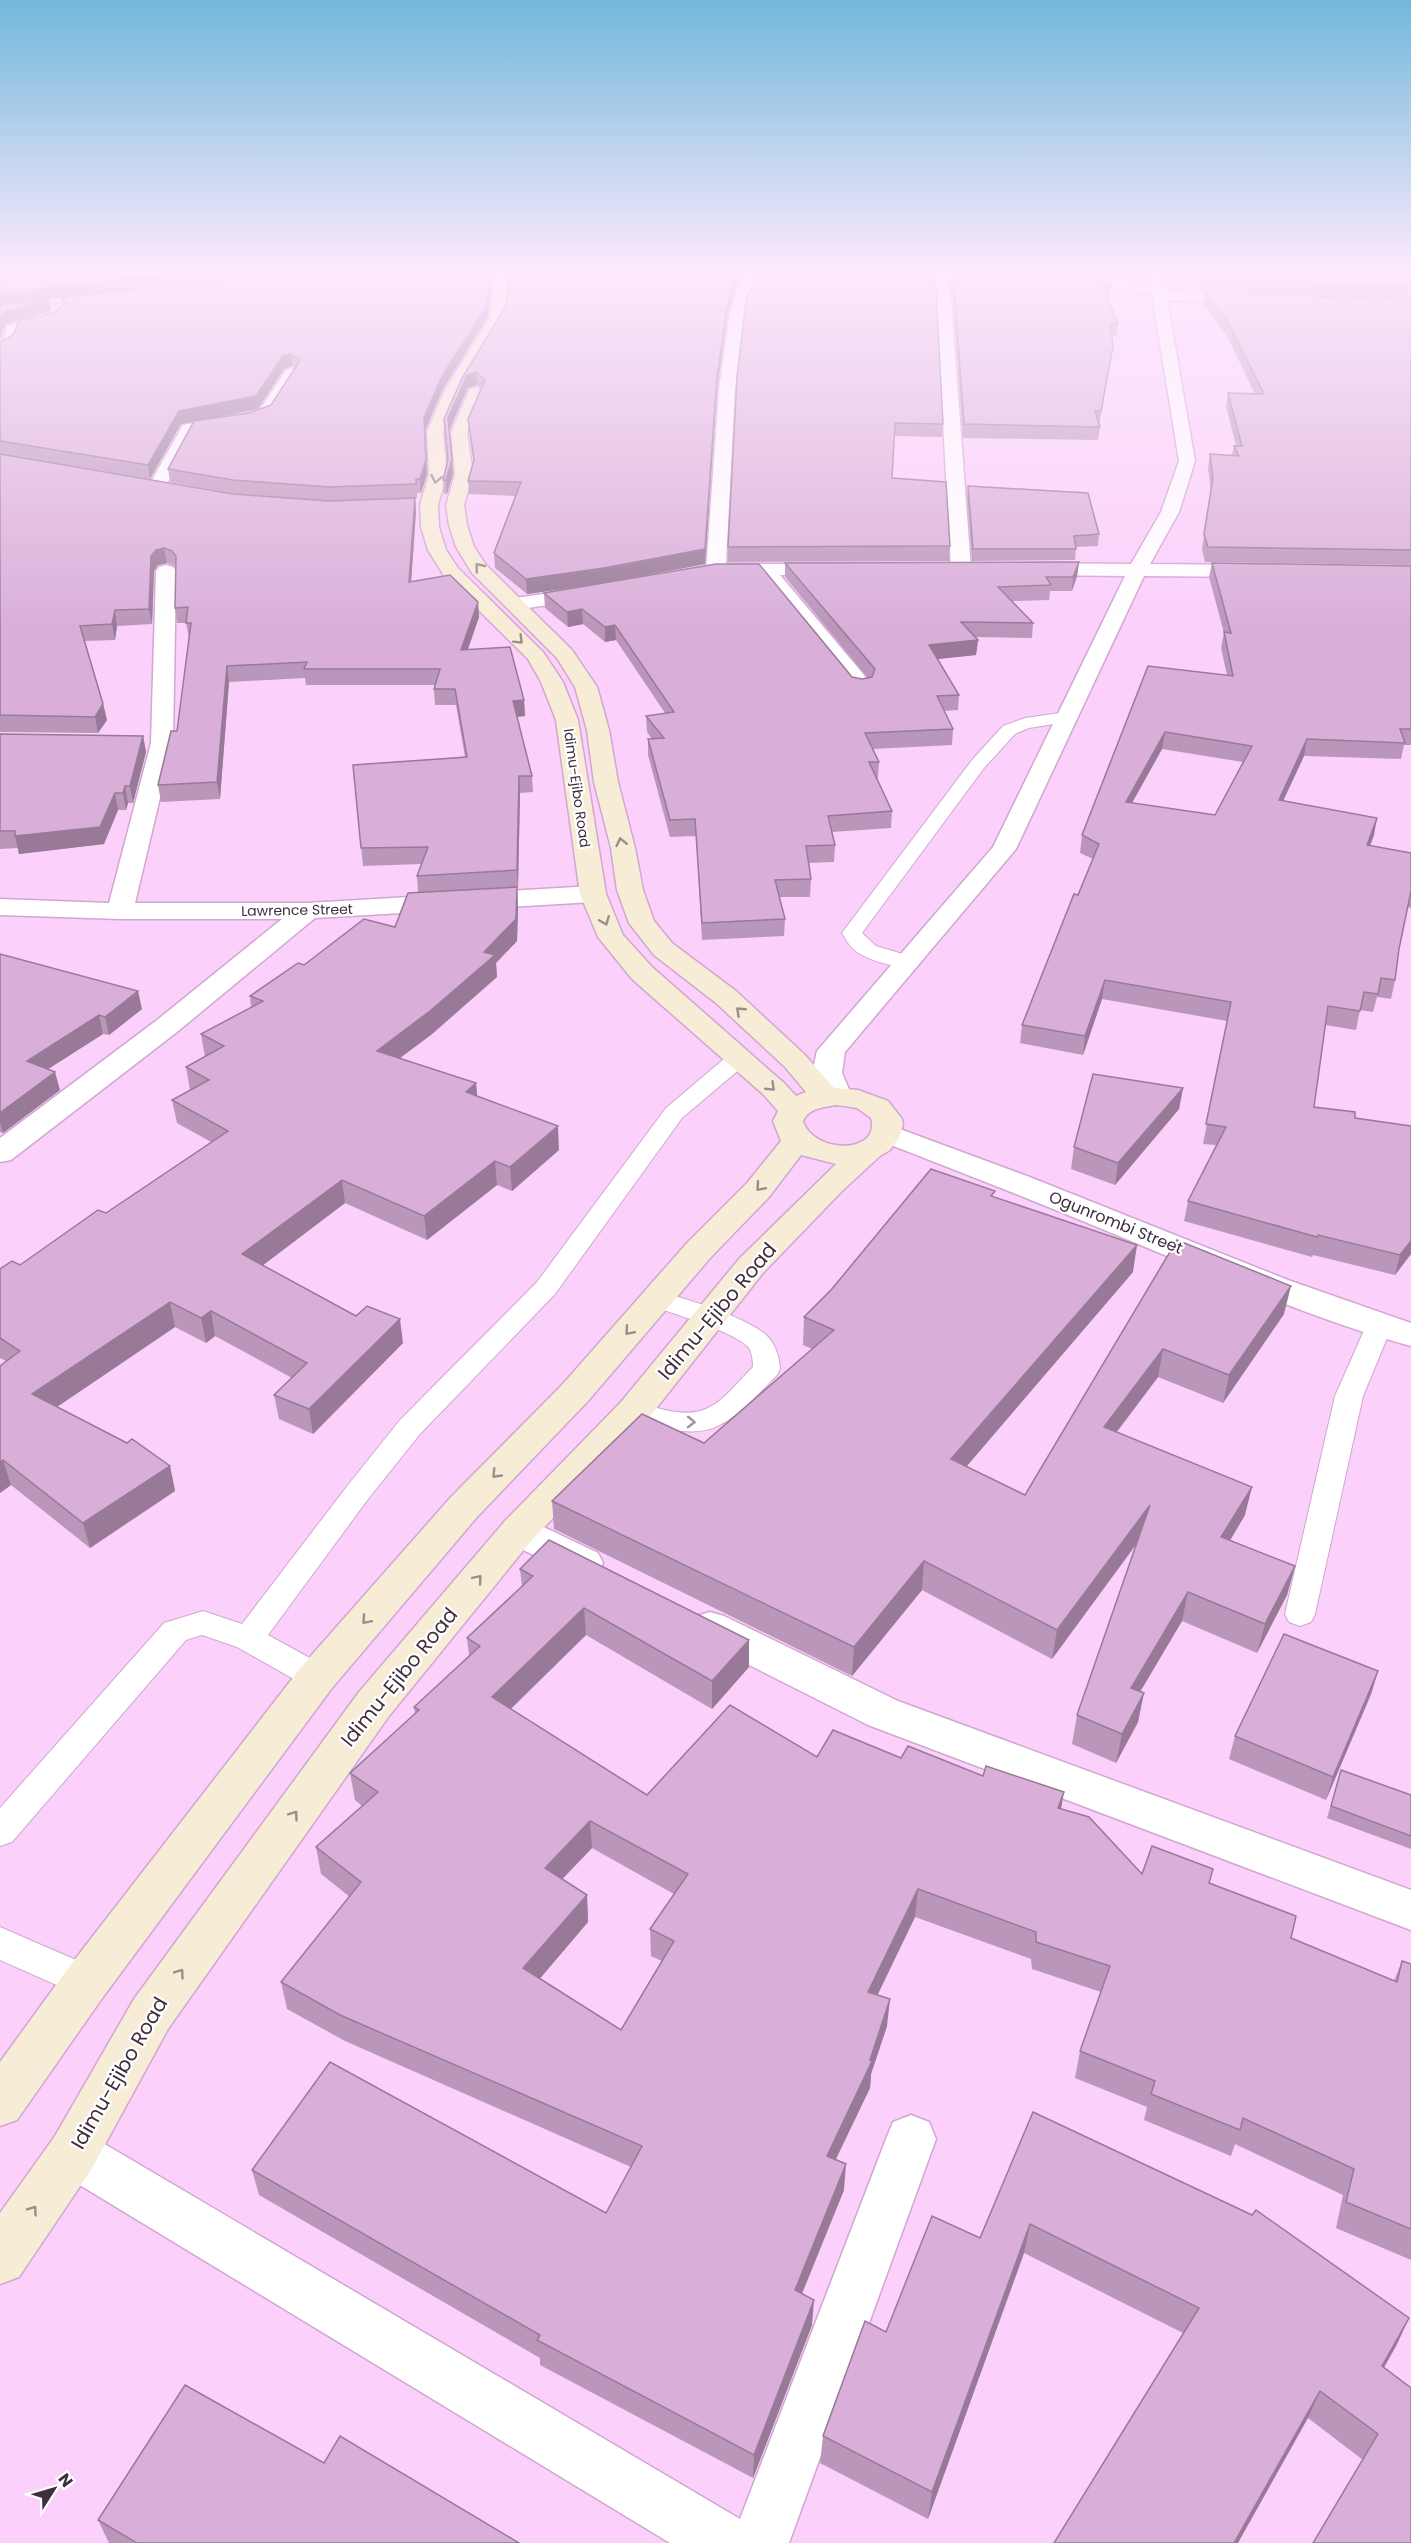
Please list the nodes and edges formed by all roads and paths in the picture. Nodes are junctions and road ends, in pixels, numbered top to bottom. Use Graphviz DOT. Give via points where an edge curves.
graph roads {
  1 [pos="280,391"];
  2 [pos="453,391"];
  3 [pos="476,391"];
  4 [pos="727,391"];
  5 [pos="950,391"];
  6 [pos="1175,391"];
  7 [pos="134,483"];
  8 [pos="158,487"];
  9 [pos="180,491"];
  10 [pos="764,568"];
  11 [pos="845,568"];
  12 [pos="1138,568"];
  13 [pos="938,569"];
  14 [pos="961,569"];
  15 [pos="985,569"];
  16 [pos="1020,569"];
  17 [pos="716,570"];
  18 [pos="1269,571"];
  19 [pos="166,572"];
  20 [pos="694,574"];
  21 [pos="605,591"];
  22 [pos="515,604"];
  23 [pos="861,686"];
  24 [pos="1067,717"];
  25 [pos="139,743"];
  26 [pos="162,743"];
  27 [pos="593,894"];
  28 [pos="0,907"];
  29 [pos="120,911"];
  30 [pos="308,911"];
  31 [pos="909,962"];
  32 [pos="739,1058"];
  33 [pos="832,1096"];
  34 [pos="795,1126"];
  35 [pos="878,1142"];
  36 [pos="0,1153"];
  37 [pos="657,1299"];
  38 [pos="709,1318"];
  39 [pos="1379,1326"];
  40 [pos="1411,1335"];
  41 [pos="634,1411"];
  42 [pos="518,1531"];
  43 [pos="615,1579"];
  44 [pos="679,1611"];
  45 [pos="1300,1614"];
  46 [pos="248,1639"];
  47 [pos="317,1677"];
  48 [pos="0,1832"];
  49 [pos="1411,1910"];
  50 [pos="0,1943"];
  51 [pos="86,1982"];
  52 [pos="0,2103"];
  53 [pos="911,2139"];
  54 [pos="73,2153"];
  55 [pos="0,2258"];
  56 [pos="725,2543"];
  57 [pos="760,2543"];
  1 -- 8 [label="street" via="265,414 189,428"];
  2 -- 27 [label="main road, Idimu-Ejibo Road, one-way" via="435,432 438,474 418,506 451,572 536,656 552,682 567,720"];
  22 -- 3 [label="main road, Idimu-Ejibo Road, one-way" via="478,569 458,525 455,505 464,474 459,432"];
  4 -- 17 [label="street"];
  5 -- 14 [label="street"];
  6 -- 12 [label="street" via="1187,461 1170,512"];
  7 -- 8 [label="street"];
  8 -- 9 [label="street"];
  10 -- 11 [label="street"];
  10 -- 17 [label="street"];
  10 -- 23 [label="street"];
  12 -- 16 [label="street"];
  12 -- 18 [label="street"];
  12 -- 24 [label="street"];
  13 -- 14 [label="street"];
  14 -- 15 [label="street"];
  17 -- 20 [label="street"];
  19 -- 26 [label="street"];
  21 -- 22 [label="street"];
  33 -- 22 [label="main road, Idimu-Ejibo Road, one-way" via="726,997 663,949 642,923 630,890 586,687 566,654"];
  24 -- 31 [label="street" via="1004,849"];
  24 -- 31 [label="lane" via="1024,723 1009,730 978,764 852,933 864,950"];
  25 -- 26 [label="street"];
  26 -- 29 [label="street"];
  27 -- 30 [label="street, Lawrence Street"];
  27 -- 32 [label="main road, Idimu-Ejibo Road, one-way" via="611,937 642,973"];
  28 -- 29 [label="street, Lawrence Street"];
  29 -- 30 [label="street, Lawrence Street"];
  30 -- 36 [label="street" via="167,1026"];
  31 -- 33 [label="street" via="831,1051 827,1073"];
  32 -- 34 [label="main road, Idimu-Ejibo Road, one-way" via="774,1089"];
  32 -- 46 [label="lane" via="674,1113 546,1288 410,1427"];
  33 -- 34 [label="main road" via="807,1101"];
  33 -- 35 [label="main road" via="860,1099 878,1108 888,1120"];
  34 -- 35 [label="main road" via="811,1150 830,1154 849,1155"];
  34 -- 37 [label="main road, one-way" via="758,1190"];
  35 -- 38 [label="main road, Idimu-Ejibo Road" via="751,1266"];
  35 -- 39 [label="street, Ogunrombi Street" via="1028,1186"];
  37 -- 38 [label="lane"];
  37 -- 47 [label="main road, one-way" via="575,1393 464,1507"];
  38 -- 41 [label="main road, Idimu-Ejibo Road"];
  41 -- 38 [label="lane, one-way" via="685,1423 704,1422 719,1416 767,1369 765,1354 757,1341"];
  39 -- 40 [label="street, Ogunrombi Street"];
  39 -- 45 [label="lane" via="1349,1396"];
  41 -- 42 [label="main road, Idimu-Ejibo Road"];
  42 -- 43 [label="street"];
  54 -- 42 [label="main road, Idimu-Ejibo Road, one-way" via="151,2014 374,1704"];
  44 -- 49 [label="street" via="883,1713"];
  46 -- 47 [label="lane"];
  46 -- 48 [label="lane" via="203,1623 175,1631"];
  47 -- 51 [label="main road"];
  50 -- 51 [label="lane"];
  51 -- 52 [label="main road"];
  53 -- 57 [label="street"];
  55 -- 54 [label="main road, Idimu-Ejibo Road, one-way"];
  54 -- 56 [label="street"];
}
